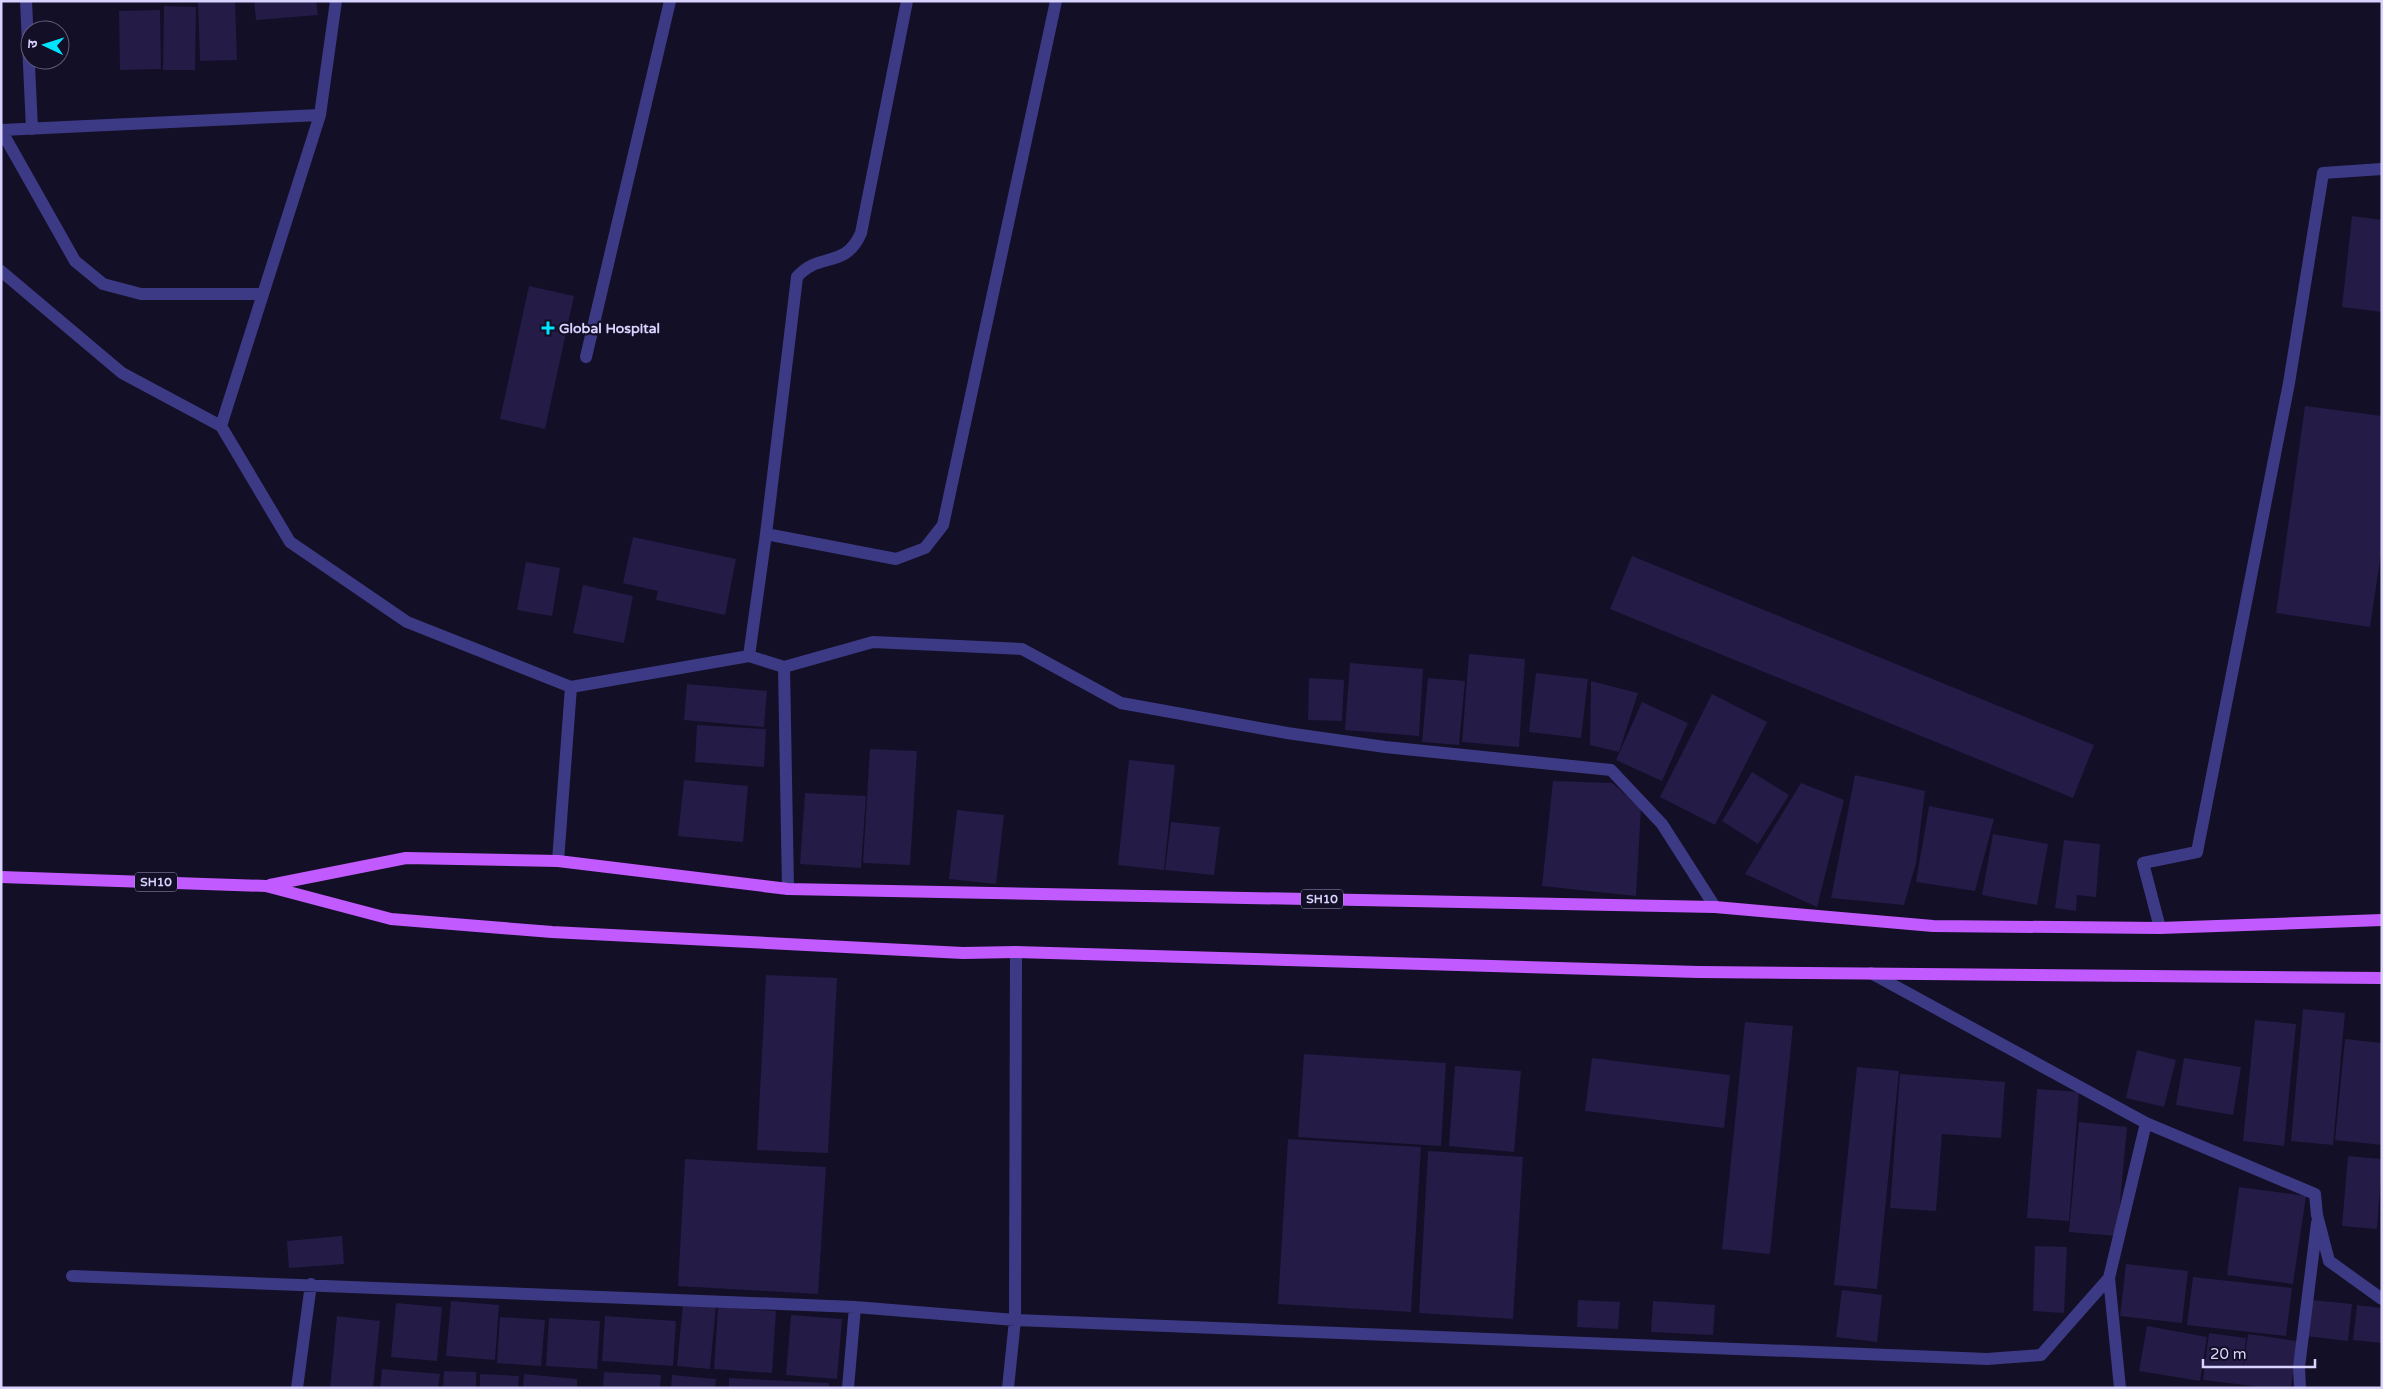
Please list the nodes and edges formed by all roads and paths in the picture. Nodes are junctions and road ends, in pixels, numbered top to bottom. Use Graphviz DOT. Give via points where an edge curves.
graph roads {
  1 [pos="26,1"];
  2 [pos="336,1"];
  3 [pos="670,1"];
  4 [pos="907,1"];
  5 [pos="1056,1"];
  6 [pos="320,114"];
  7 [pos="32,128"];
  8 [pos="1,130"];
  9 [pos="2382,169"];
  10 [pos="1,271"];
  11 [pos="263,294"];
  12 [pos="586,356"];
  13 [pos="221,426"];
  14 [pos="766,534"];
  15 [pos="748,656"];
  16 [pos="784,667"];
  17 [pos="571,687"];
  18 [pos="558,861"];
  19 [pos="1,877"];
  20 [pos="266,886"];
  21 [pos="788,889"];
  22 [pos="1715,907"];
  23 [pos="2382,920"];
  24 [pos="2160,928"];
  25 [pos="1016,952"];
  26 [pos="1871,973"];
  27 [pos="2382,978"];
  28 [pos="2146,1123"];
  29 [pos="2317,1215"];
  30 [pos="72,1276"];
  31 [pos="2109,1278"];
  32 [pos="311,1284"];
  33 [pos="2382,1300"];
  34 [pos="855,1307"];
  35 [pos="1015,1320"];
  36 [pos="297,1388"];
  37 [pos="848,1388"];
  38 [pos="1008,1388"];
  39 [pos="2120,1388"];
  40 [pos="2300,1388"];
  1 -- 7 [label="street"];
  2 -- 6 [label="street"];
  3 -- 12 [label="street"];
  4 -- 14 [label="street" via="861,233 847,254 804,268 797,277"];
  5 -- 14 [label="street" via="943,525 925,548 896,559"];
  6 -- 7 [label="street"];
  6 -- 11 [label="street"];
  7 -- 8 [label="street"];
  8 -- 11 [label="street" via="75,261 103,284 141,294"];
  9 -- 24 [label="street" via="2323,173 2289,383 2196,852 2143,862"];
  10 -- 13 [label="street" via="122,373"];
  11 -- 13 [label="street"];
  13 -- 17 [label="street" via="290,542 407,622"];
  14 -- 15 [label="street"];
  15 -- 16 [label="street"];
  15 -- 17 [label="street"];
  16 -- 21 [label="street"];
  16 -- 22 [label="street" via="873,642 1022,649 1121,703 1385,747 1611,770 1662,824"];
  17 -- 18 [label="street"];
  18 -- 20 [label="main road, SH10" via="406,858"];
  18 -- 21 [label="main road, SH10"];
  19 -- 20 [label="main road, SH10"];
  20 -- 25 [label="main road, SH10" via="391,919 552,932"];
  21 -- 22 [label="main road, SH10"];
  22 -- 24 [label="main road, SH10" via="1933,926"];
  23 -- 24 [label="main road, SH10"];
  25 -- 26 [label="main road, SH10" via="1698,972"];
  25 -- 35 [label="street"];
  26 -- 27 [label="main road, SH10"];
  26 -- 28 [label="street"];
  28 -- 29 [label="street" via="2315,1194"];
  28 -- 31 [label="street"];
  29 -- 33 [label="street" via="2329,1261"];
  29 -- 40 [label="street" via="2299,1367"];
  30 -- 32 [label="street"];
  31 -- 35 [label="street" via="2041,1354 1987,1360"];
  31 -- 39 [label="street"];
  32 -- 34 [label="street"];
  32 -- 36 [label="street"];
  34 -- 35 [label="street"];
  34 -- 37 [label="street"];
  35 -- 38 [label="street"];
}
